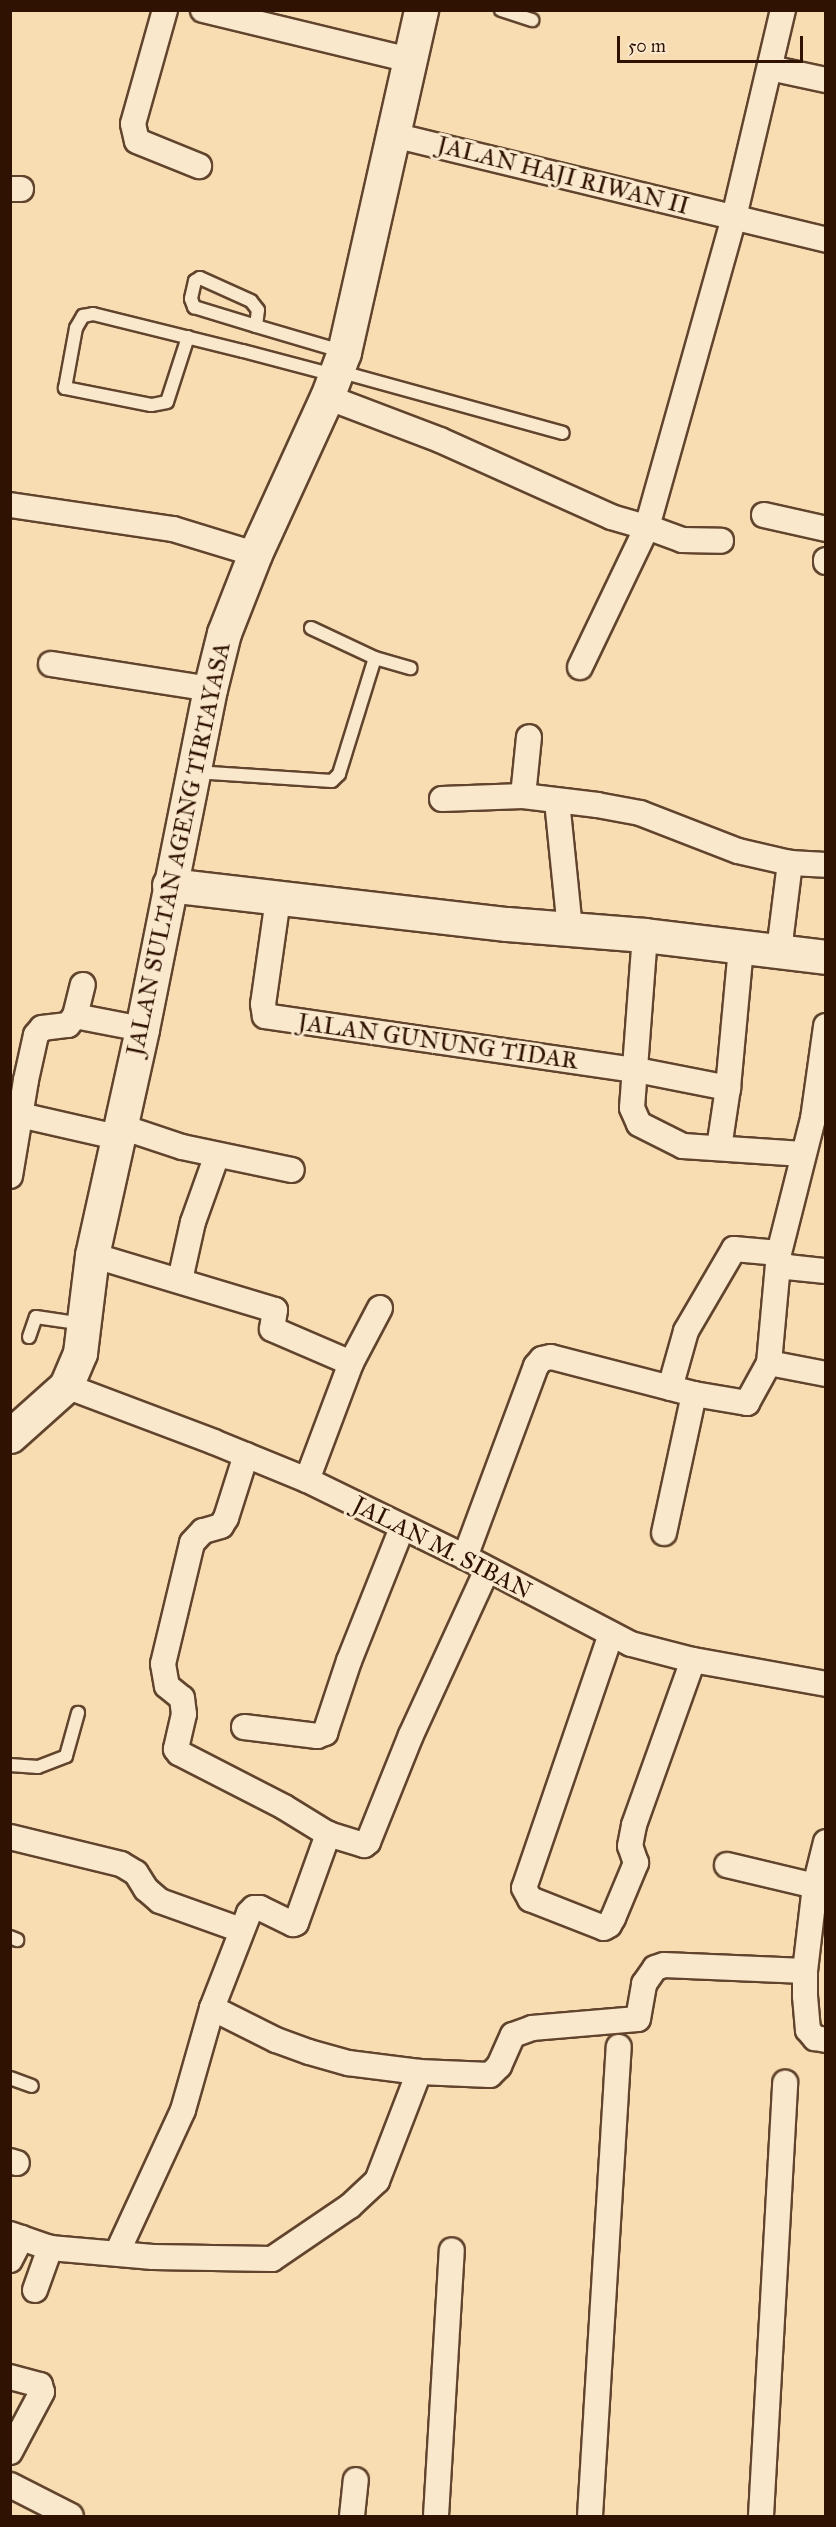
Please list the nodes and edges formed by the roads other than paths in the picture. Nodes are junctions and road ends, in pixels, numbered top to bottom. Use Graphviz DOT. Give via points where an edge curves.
graph roads {
  1 [pos="165,10"];
  2 [pos="203,10"];
  3 [pos="421,10"];
  4 [pos="501,10"];
  5 [pos="783,10"];
  6 [pos="532,20"];
  7 [pos="409,60"];
  8 [pos="770,68"];
  9 [pos="825,80"];
  10 [pos="393,135"];
  11 [pos="199,166"];
  12 [pos="734,217"];
  13 [pos="825,240"];
  14 [pos="256,327"];
  15 [pos="188,337"];
  16 [pos="336,374"];
  17 [pos="563,433"];
  18 [pos="10,505"];
  19 [pos="764,515"];
  20 [pos="647,527"];
  21 [pos="825,528"];
  22 [pos="721,541"];
  23 [pos="255,554"];
  24 [pos="311,628"];
  25 [pos="375,658"];
  26 [pos="51,664"];
  27 [pos="580,667"];
  28 [pos="411,668"];
  29 [pos="210,688"];
  30 [pos="529,736"];
  31 [pos="193,771"];
  32 [pos="523,796"];
  33 [pos="442,799"];
  34 [pos="556,801"];
  35 [pos="790,863"];
  36 [pos="825,865"];
  37 [pos="170,885"];
  38 [pos="278,899"];
  39 [pos="570,930"];
  40 [pos="645,935"];
  41 [pos="741,947"];
  42 [pos="779,951"];
  43 [pos="825,957"];
  44 [pos="83,985"];
  45 [pos="75,1016"];
  46 [pos="825,1026"];
  47 [pos="142,1029"];
  48 [pos="637,1070"];
  49 [pos="728,1088"];
  50 [pos="20,1114"];
  51 [pos="819,1121"];
  52 [pos="118,1131"];
  53 [pos="719,1148"];
  54 [pos="803,1154"];
  55 [pos="217,1155"];
  56 [pos="292,1170"];
  57 [pos="10,1176"];
  58 [pos="92,1255"];
  59 [pos="779,1257"];
  60 [pos="825,1271"];
  61 [pos="180,1280"];
  62 [pos="380,1308"];
  63 [pos="85,1325"];
  64 [pos="29,1337"];
  65 [pos="351,1363"];
  66 [pos="769,1363"];
  67 [pos="825,1374"];
  68 [pos="66,1386"];
  69 [pos="670,1388"];
  70 [pos="694,1394"];
  71 [pos="10,1436"];
  72 [pos="246,1455"];
  73 [pos="307,1480"];
  74 [pos="402,1528"];
  75 [pos="664,1533"];
  76 [pos="465,1557"];
  77 [pos="487,1570"];
  78 [pos="612,1634"];
  79 [pos="693,1660"];
  80 [pos="825,1684"];
  81 [pos="78,1713"];
  82 [pos="244,1727"];
  83 [pos="10,1765"];
  84 [pos="328,1834"];
  85 [pos="10,1837"];
  86 [pos="825,1842"];
  87 [pos="727,1865"];
  88 [pos="816,1886"];
  89 [pos="241,1930"];
  90 [pos="805,1971"];
  91 [pos="213,2008"];
  92 [pos="820,2039"];
  93 [pos="619,2047"];
  94 [pos="419,2072"];
  95 [pos="10,2078"];
  96 [pos="785,2083"];
  97 [pos="32,2086"];
  98 [pos="16,2236"];
  99 [pos="50,2248"];
  100 [pos="452,2250"];
  101 [pos="117,2253"];
  102 [pos="10,2260"];
  103 [pos="35,2290"];
  104 [pos="10,2377"];
  105 [pos="10,2452"];
  106 [pos="356,2480"];
  107 [pos="10,2485"];
  108 [pos="71,2517"];
  109 [pos="352,2517"];
  110 [pos="436,2517"];
  111 [pos="590,2517"];
  112 [pos="761,2517"];
  1 -- 11 [label="street" via="133,124 137,141"];
  2 -- 7 [label="street"];
  3 -- 7 [label="main road, JALAN SULTAN AGENG TIRTAYASA"];
  4 -- 6 [label="lane"];
  5 -- 8 [label="street"];
  7 -- 10 [label="main road, JALAN SULTAN AGENG TIRTAYASA"];
  8 -- 9 [label="street"];
  8 -- 12 [label="street"];
  10 -- 12 [label="street, JALAN HAJI RIWAN II"];
  10 -- 16 [label="main road, JALAN SULTAN AGENG TIRTAYASA"];
  12 -- 13 [label="street, JALAN HAJI RIWAN II"];
  12 -- 20 [label="street"];
  14 -- 14 [label="lane" via="194,307 191,299 195,281 200,278 251,301 258,310"];
  14 -- 16 [label="lane"];
  15 -- 15 [label="lane" via="166,402 151,405 65,388 76,328 83,316 93,314"];
  15 -- 16 [label="lane"];
  16 -- 17 [label="lane"];
  16 -- 20 [label="street" via="440,440 611,517"];
  16 -- 23 [label="main road, JALAN SULTAN AGENG TIRTAYASA"];
  18 -- 23 [label="street" via="172,529"];
  19 -- 21 [label="street"];
  20 -- 22 [label="street" via="682,540"];
  20 -- 27 [label="street"];
  23 -- 29 [label="main road, JALAN SULTAN AGENG TIRTAYASA" via="224,633"];
  24 -- 25 [label="lane"];
  25 -- 28 [label="lane"];
  25 -- 31 [label="lane" via="339,774 332,781"];
  26 -- 29 [label="street"];
  29 -- 31 [label="main road, JALAN SULTAN AGENG TIRTAYASA"];
  30 -- 32 [label="street"];
  31 -- 37 [label="main road, JALAN SULTAN AGENG TIRTAYASA"];
  32 -- 33 [label="street"];
  32 -- 34 [label="street"];
  34 -- 35 [label="street" via="640,813 738,851"];
  34 -- 39 [label="street"];
  35 -- 36 [label="street"];
  35 -- 42 [label="street"];
  37 -- 38 [label="main road"];
  37 -- 47 [label="main road, JALAN SULTAN AGENG TIRTAYASA"];
  38 -- 39 [label="main road"];
  38 -- 48 [label="street, JALAN GUNUNG TIDAR" via="263,1004 265,1016"];
  39 -- 40 [label="main road"];
  40 -- 41 [label="main road"];
  40 -- 48 [label="street"];
  41 -- 42 [label="main road"];
  41 -- 49 [label="street"];
  42 -- 43 [label="main road"];
  44 -- 45 [label="street"];
  45 -- 47 [label="street"];
  45 -- 50 [label="street" via="68,1025 42,1028 36,1035"];
  46 -- 51 [label="street"];
  47 -- 52 [label="main road, JALAN SULTAN AGENG TIRTAYASA"];
  48 -- 49 [label="street, JALAN GUNUNG TIDAR"];
  48 -- 53 [label="street" via="633,1108 639,1124 683,1146"];
  49 -- 53 [label="street"];
  50 -- 52 [label="street"];
  50 -- 57 [label="street"];
  51 -- 54 [label="street"];
  52 -- 55 [label="street"];
  52 -- 58 [label="main road, JALAN SULTAN AGENG TIRTAYASA"];
  53 -- 54 [label="street"];
  54 -- 59 [label="street"];
  55 -- 56 [label="street"];
  55 -- 61 [label="street" via="193,1222"];
  58 -- 61 [label="street"];
  58 -- 63 [label="main road, JALAN SULTAN AGENG TIRTAYASA"];
  59 -- 60 [label="street" via="787,1267"];
  59 -- 66 [label="street"];
  59 -- 69 [label="street" via="734,1249 686,1331"];
  61 -- 65 [label="street" via="211,1293 275,1310 272,1329"];
  62 -- 65 [label="street"];
  63 -- 64 [label="lane" via="36,1317"];
  63 -- 68 [label="main road, JALAN SULTAN AGENG TIRTAYASA" via="80,1353"];
  65 -- 73 [label="street"];
  66 -- 67 [label="street"];
  66 -- 70 [label="street" via="747,1402"];
  68 -- 71 [label="main road, JALAN SULTAN AGENG TIRTAYASA"];
  68 -- 72 [label="street, JALAN M. SIBAN"];
  69 -- 70 [label="street"];
  69 -- 76 [label="street" via="551,1357 542,1359 536,1366"];
  70 -- 75 [label="street"];
  72 -- 73 [label="street, JALAN M. SIBAN"];
  72 -- 84 [label="street" via="221,1526 202,1531 192,1543 163,1664 167,1686 182,1698 184,1714 176,1749"];
  73 -- 74 [label="street, JALAN M. SIBAN"];
  74 -- 76 [label="street, JALAN M. SIBAN"];
  74 -- 82 [label="street" via="325,1732 317,1736"];
  76 -- 77 [label="street, JALAN M. SIBAN"];
  77 -- 78 [label="street, JALAN M. SIBAN"];
  77 -- 84 [label="street" via="411,1735 368,1842 364,1845"];
  78 -- 79 [label="street, JALAN M. SIBAN" via="631,1644"];
  78 -- 79 [label="street" via="524,1888 530,1899 604,1928 613,1918 636,1863 630,1846 634,1825"];
  79 -- 80 [label="street, JALAN M. SIBAN"];
  81 -- 83 [label="lane" via="66,1756 38,1767"];
  84 -- 89 [label="street" via="296,1923 254,1908"];
  85 -- 89 [label="street" via="121,1864 136,1873 160,1901"];
  86 -- 88 [label="street"];
  87 -- 88 [label="street"];
  88 -- 90 [label="street"];
  89 -- 91 [label="street"];
  90 -- 92 [label="street" via="806,2021 808,2030"];
  90 -- 94 [label="street" via="664,1965 655,1968 644,1984 639,2019 532,2028 513,2035 499,2066 490,2075"];
  91 -- 94 [label="street" via="309,2052 348,2063"];
  91 -- 101 [label="street" via="183,2110"];
  93 -- 111 [label="street"];
  94 -- 101 [label="street" via="377,2181 350,2206 272,2259"];
  95 -- 97 [label="lane"];
  96 -- 112 [label="street"];
  98 -- 99 [label="street"];
  98 -- 102 [label="street"];
  99 -- 101 [label="street"];
  99 -- 103 [label="street"];
  100 -- 110 [label="street"];
  104 -- 105 [label="street" via="40,2385 42,2392"];
  106 -- 109 [label="street"];
  107 -- 108 [label="street"];
}
